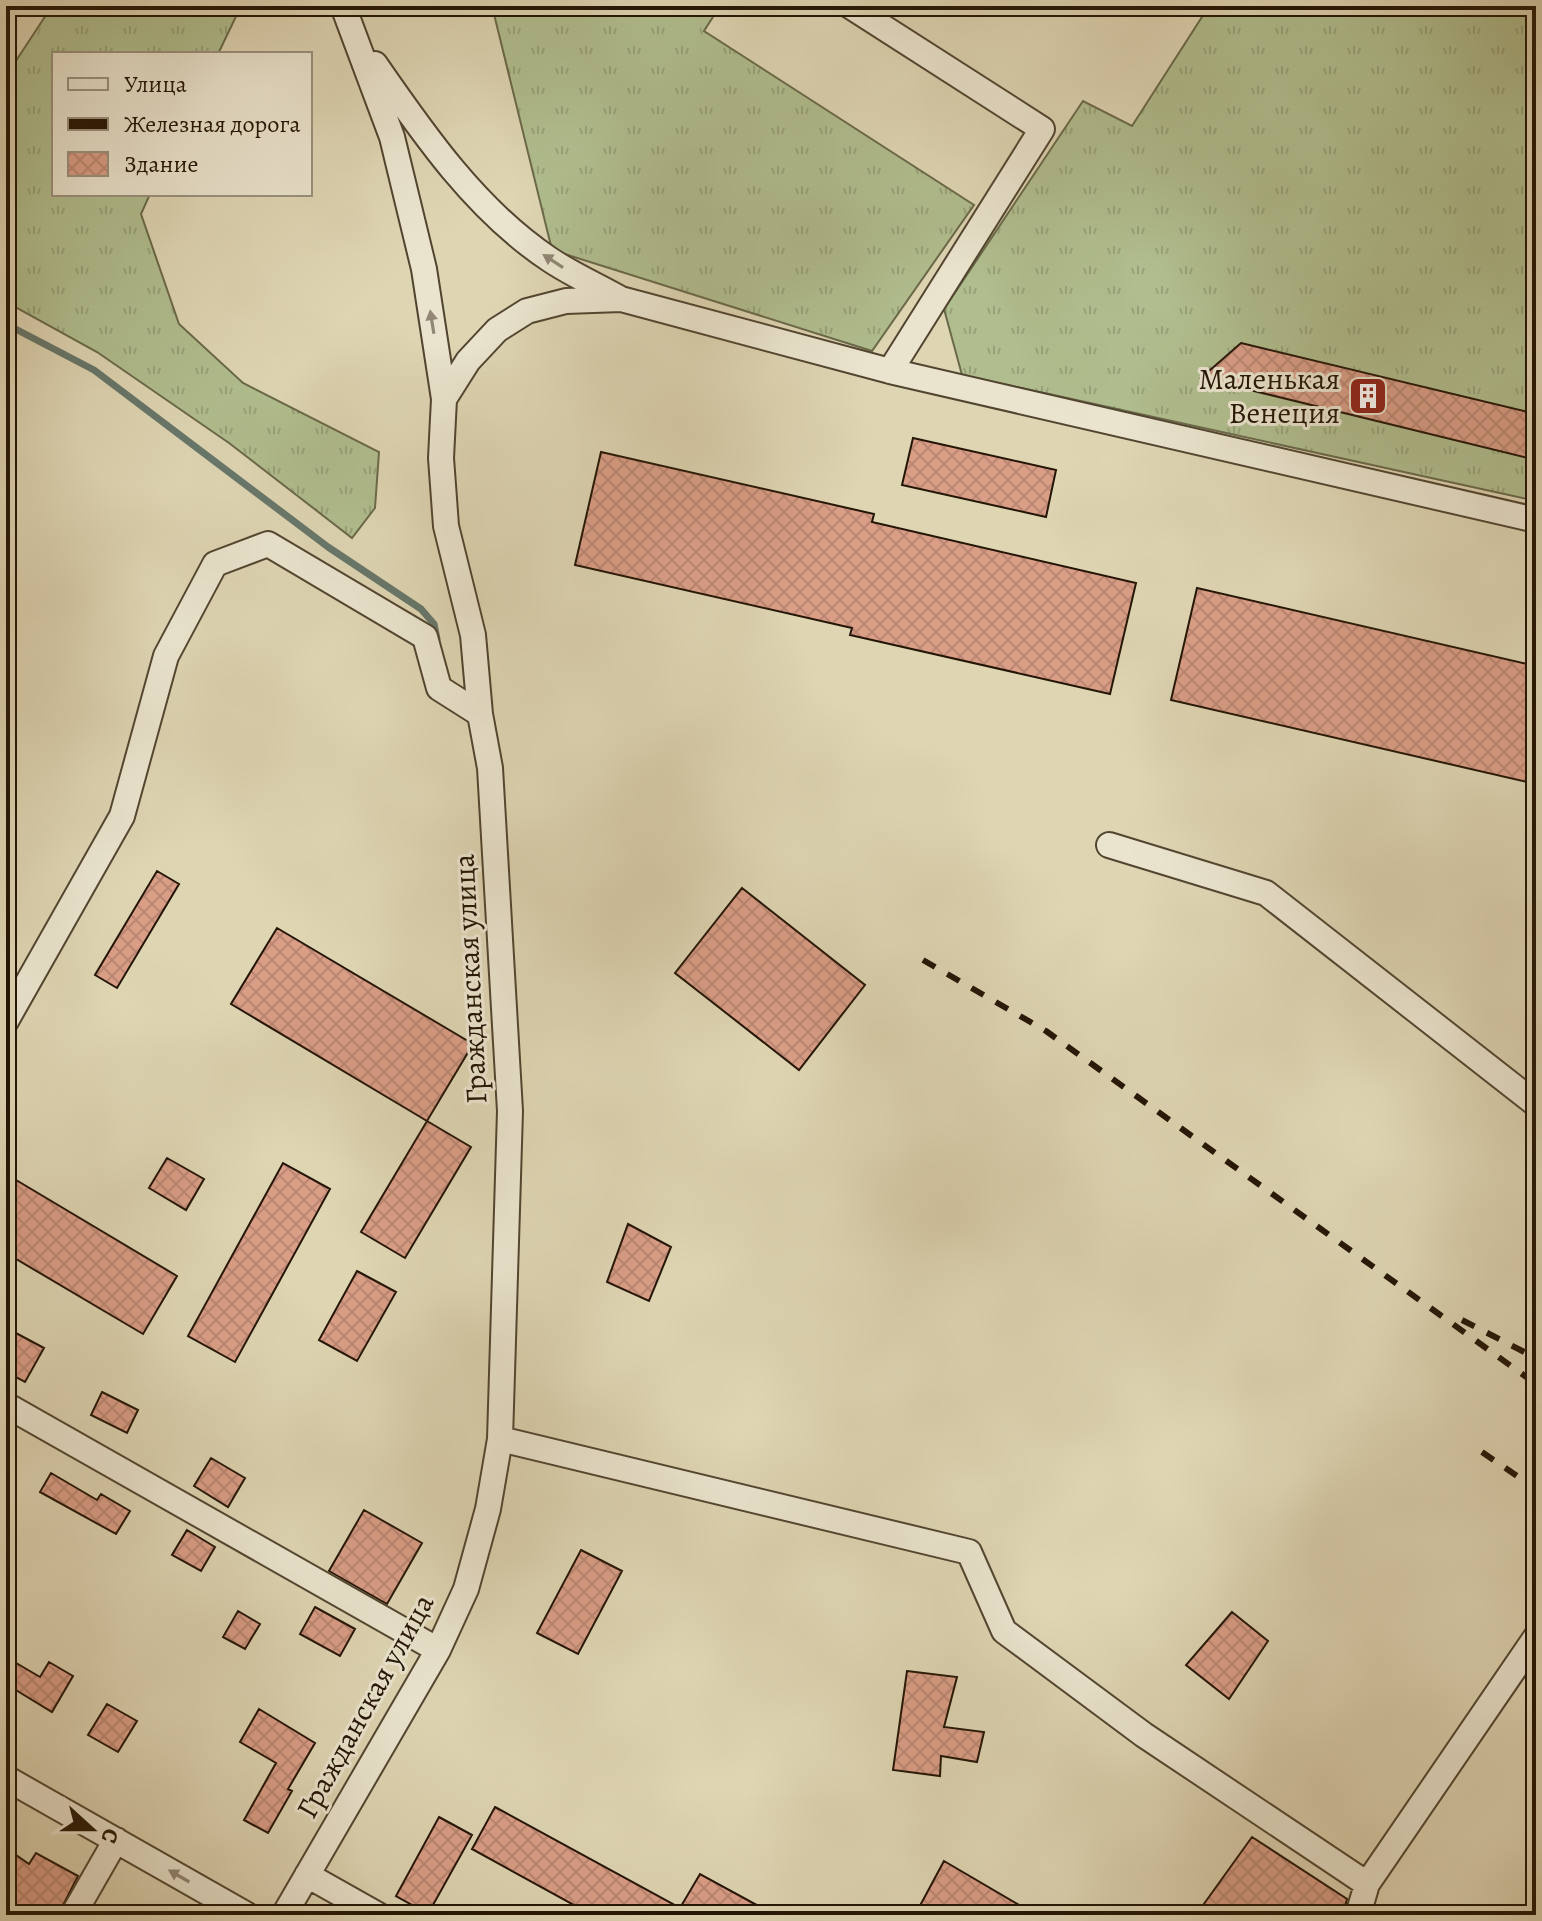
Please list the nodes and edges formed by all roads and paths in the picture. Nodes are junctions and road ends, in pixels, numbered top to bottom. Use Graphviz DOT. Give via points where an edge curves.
graph roads {
  1 [pos="343,6"];
  2 [pos="850,6"];
  3 [pos="357,37"];
  4 [pos="621,299"];
  5 [pos="890,371"];
  6 [pos="444,399"];
  7 [pos="1536,520"];
  8 [pos="480,714"];
  9 [pos="1109,845"];
  10 [pos="6,1021"];
  11 [pos="1536,1104"];
  12 [pos="6,1405"];
  13 [pos="500,1439"];
  14 [pos="1536,1637"];
  15 [pos="438,1650"];
  16 [pos="6,1778"];
  17 [pos="116,1840"];
  18 [pos="307,1875"];
  19 [pos="1367,1884"];
  20 [pos="73,1915"];
  21 [pos="247,1915"];
  22 [pos="284,1915"];
  23 [pos="378,1915"];
  24 [pos="1358,1915"];
  1 -- 3 [label="street, Гражданская улица"];
  2 -- 5 [label="street" via="1042,129"];
  4 -- 3 [label="street, one-way" via="548,259 485,206 423,135"];
  6 -- 3 [label="street, Гражданская улица, one-way" via="424,269 392,137"];
  4 -- 5 [label="street"];
  4 -- 6 [label="street" via="566,301 527,311 497,330 468,361"];
  5 -- 7 [label="street"];
  6 -- 8 [label="street, Гражданская улица" via="446,526 473,635"];
  8 -- 10 [label="street" via="439,688 425,637 268,544 215,564 166,656 122,816"];
  8 -- 13 [label="street, Гражданская улица" via="490,768 510,1111"];
  9 -- 11 [label="street" via="1266,893"];
  12 -- 15 [label="street"];
  13 -- 15 [label="street, Гражданская улица" via="466,1589"];
  13 -- 19 [label="street" via="969,1552 1004,1631 1144,1735"];
  14 -- 19 [label="street"];
  15 -- 18 [label="street, Гражданская улица"];
  16 -- 17 [label="street"];
  17 -- 20 [label="street"];
  21 -- 17 [label="street, one-way"];
  18 -- 22 [label="street, Гражданская улица"];
  18 -- 23 [label="street"];
  19 -- 24 [label="street"];
}
